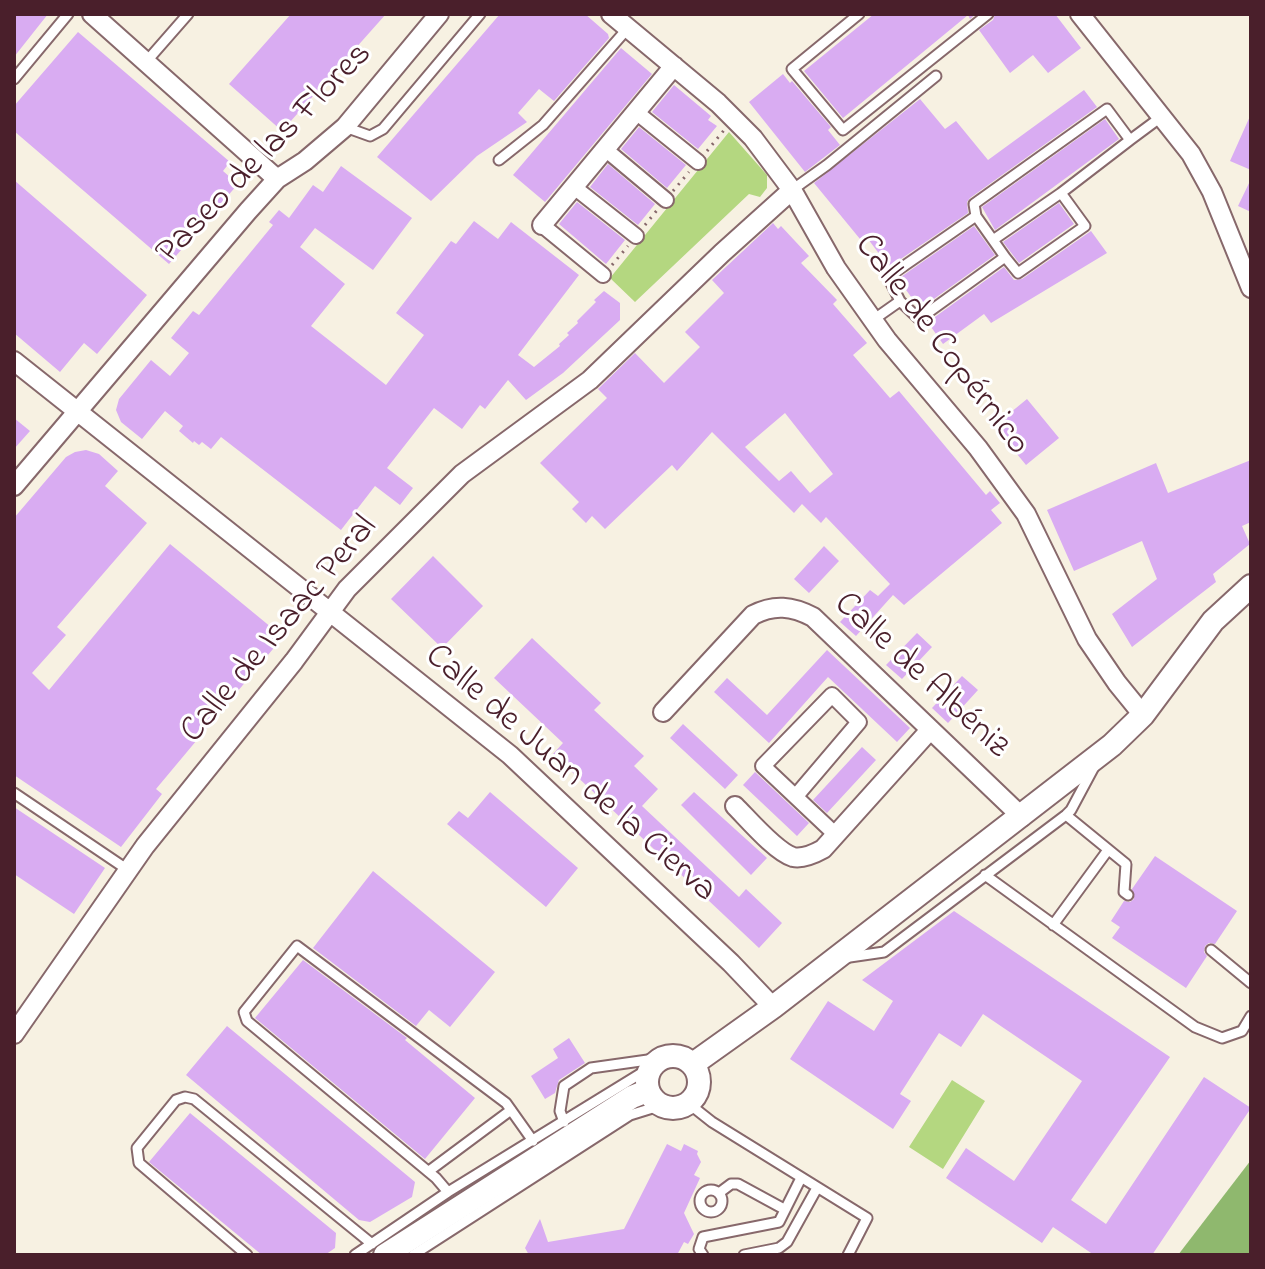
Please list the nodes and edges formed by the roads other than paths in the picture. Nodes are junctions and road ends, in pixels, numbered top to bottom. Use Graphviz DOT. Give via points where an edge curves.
graph roads {
  1 [pos="68,14"];
  2 [pos="92,14"];
  3 [pos="188,14"];
  4 [pos="439,14"];
  5 [pos="480,14"];
  6 [pos="611,14"];
  7 [pos="859,14"];
  8 [pos="988,14"];
  9 [pos="1080,14"];
  10 [pos="628,28"];
  11 [pos="146,62"];
  12 [pos="674,66"];
  13 [pos="936,76"];
  14 [pos="14,79"];
  15 [pos="636,112"];
  16 [pos="1161,117"];
  17 [pos="345,127"];
  18 [pos="1130,140"];
  19 [pos="605,149"];
  20 [pos="499,160"];
  21 [pos="698,162"];
  22 [pos="277,179"];
  23 [pos="574,187"];
  24 [pos="792,190"];
  25 [pos="1061,193"];
  26 [pos="666,200"];
  27 [pos="976,216"];
  28 [pos="542,225"];
  29 [pos="636,236"];
  30 [pos="993,240"];
  31 [pos="1005,257"];
  32 [pos="603,275"];
  33 [pos="1251,288"];
  34 [pos="900,301"];
  35 [pos="873,320"];
  36 [pos="14,361"];
  37 [pos="76,412"];
  38 [pos="14,486"];
  39 [pos="1251,586"];
  40 [pos="330,611"];
  41 [pos="663,712"];
  42 [pos="1143,715"];
  43 [pos="930,730"];
  44 [pos="1100,755"];
  45 [pos="14,793"];
  46 [pos="796,796"];
  47 [pos="735,806"];
  48 [pos="1066,815"];
  49 [pos="1022,817"];
  50 [pos="836,835"];
  51 [pos="1108,850"];
  52 [pos="128,870"];
  53 [pos="985,875"];
  54 [pos="1128,895"];
  55 [pos="1053,925"];
  56 [pos="1211,950"];
  57 [pos="836,959"];
  58 [pos="1251,983"];
  59 [pos="773,1007"];
  60 [pos="1251,1016"];
  61 [pos="14,1034"];
  62 [pos="661,1061"];
  63 [pos="693,1064"];
  64 [pos="653,1098"];
  65 [pos="688,1103"];
  66 [pos="511,1110"];
  67 [pos="564,1122"];
  68 [pos="533,1141"];
  69 [pos="429,1171"];
  70 [pos="801,1178"];
  71 [pos="817,1188"];
  72 [pos="448,1192"];
  73 [pos="719,1193"];
  74 [pos="784,1209"];
  75 [pos="378,1249"];
  76 [pos="247,1255"];
  77 [pos="355,1255"];
  78 [pos="413,1255"];
  79 [pos="703,1255"];
  80 [pos="744,1255"];
  81 [pos="848,1255"];
  1 -- 14 [label="lane"];
  2 -- 11 [label="street"];
  3 -- 11 [label="lane"];
  4 -- 17 [label="street, Paseo de las Flores"];
  5 -- 17 [label="lane" via="383,129 370,136"];
  6 -- 10 [label="street, Calle de Copérnico"];
  7 -- 8 [label="lane" via="792,69 843,130"];
  9 -- 16 [label="street"];
  10 -- 12 [label="street, Calle de Copérnico"];
  10 -- 20 [label="lane" via="543,125"];
  11 -- 22 [label="street"];
  12 -- 15 [label="street"];
  12 -- 24 [label="street, Calle de Copérnico" via="753,138"];
  13 -- 24 [label="lane"];
  15 -- 19 [label="street"];
  15 -- 21 [label="street"];
  16 -- 18 [label="lane"];
  16 -- 33 [label="street" via="1191,154 1212,192"];
  17 -- 22 [label="street, Paseo de las Flores"];
  18 -- 25 [label="lane"];
  18 -- 27 [label="lane" via="1107,109 974,204"];
  19 -- 23 [label="street"];
  19 -- 26 [label="street"];
  22 -- 37 [label="street, Paseo de las Flores"];
  23 -- 28 [label="street"];
  23 -- 29 [label="street"];
  24 -- 35 [label="street, Calle de Copérnico"];
  24 -- 40 [label="street, Calle de Isaac Peral" via="590,380 462,474"];
  25 -- 30 [label="lane"];
  25 -- 31 [label="lane" via="1085,226 1018,273"];
  27 -- 30 [label="lane"];
  27 -- 34 [label="lane" via="888,277"];
  28 -- 32 [label="street"];
  30 -- 31 [label="lane"];
  31 -- 34 [label="lane" via="919,319"];
  34 -- 35 [label="lane"];
  35 -- 42 [label="street, Calle de Copérnico" via="1026,514 1087,639"];
  36 -- 37 [label="street, Calle de Juan de la Cierva"];
  37 -- 38 [label="street, Paseo de las Flores"];
  37 -- 40 [label="street, Calle de Juan de la Cierva"];
  39 -- 42 [label="street" via="1213,621"];
  40 -- 52 [label="street, Calle de Isaac Peral"];
  40 -- 59 [label="street, Calle de Juan de la Cierva" via="510,755"];
  41 -- 43 [label="street, Calle de Albéniz" via="753,615 793,608 813,617"];
  42 -- 44 [label="street"];
  43 -- 49 [label="street, Calle de Albéniz"];
  43 -- 50 [label="street"];
  44 -- 48 [label="lane"];
  44 -- 49 [label="street"];
  45 -- 52 [label="lane"];
  46 -- 46 [label="street" via="763,766 832,695 859,722"];
  46 -- 50 [label="street"];
  47 -- 50 [label="street" via="793,857 823,849"];
  48 -- 51 [label="lane"];
  48 -- 53 [label="lane"];
  49 -- 57 [label="street"];
  51 -- 54 [label="lane" via="1126,864"];
  51 -- 55 [label="lane"];
  52 -- 61 [label="street, Calle de Isaac Peral"];
  53 -- 55 [label="lane"];
  53 -- 57 [label="lane" via="884,952"];
  55 -- 60 [label="lane" via="1195,1027 1222,1038 1242,1031"];
  56 -- 58 [label="lane"];
  57 -- 59 [label="street"];
  59 -- 63 [label="street"];
  62 -- 63 [label="street" via="686,1059"];
  62 -- 64 [label="street" via="646,1077"];
  62 -- 67 [label="lane"];
  62 -- 67 [label="lane" via="591,1068 564,1086"];
  63 -- 65 [label="street" via="699,1088"];
  64 -- 65 [label="street" via="669,1108"];
  64 -- 75 [label="street" via="620,1105"];
  64 -- 78 [label="lane"];
  65 -- 70 [label="lane"];
  66 -- 68 [label="lane"];
  66 -- 69 [label="lane"];
  66 -- 69 [label="lane" via="297,946 244,1012 247,1021"];
  67 -- 68 [label="lane"];
  68 -- 72 [label="lane"];
  69 -- 72 [label="lane"];
  70 -- 71 [label="lane"];
  70 -- 74 [label="lane"];
  71 -- 80 [label="lane" via="787,1242"];
  71 -- 81 [label="lane" via="867,1218"];
  72 -- 75 [label="lane"];
  73 -- 74 [label="lane" via="738,1184"];
  74 -- 79 [label="lane" via="779,1222 703,1237"];
  75 -- 76 [label="lane" via="194,1099 176,1100 137,1148 139,1163"];
  75 -- 77 [label="lane"];
}
